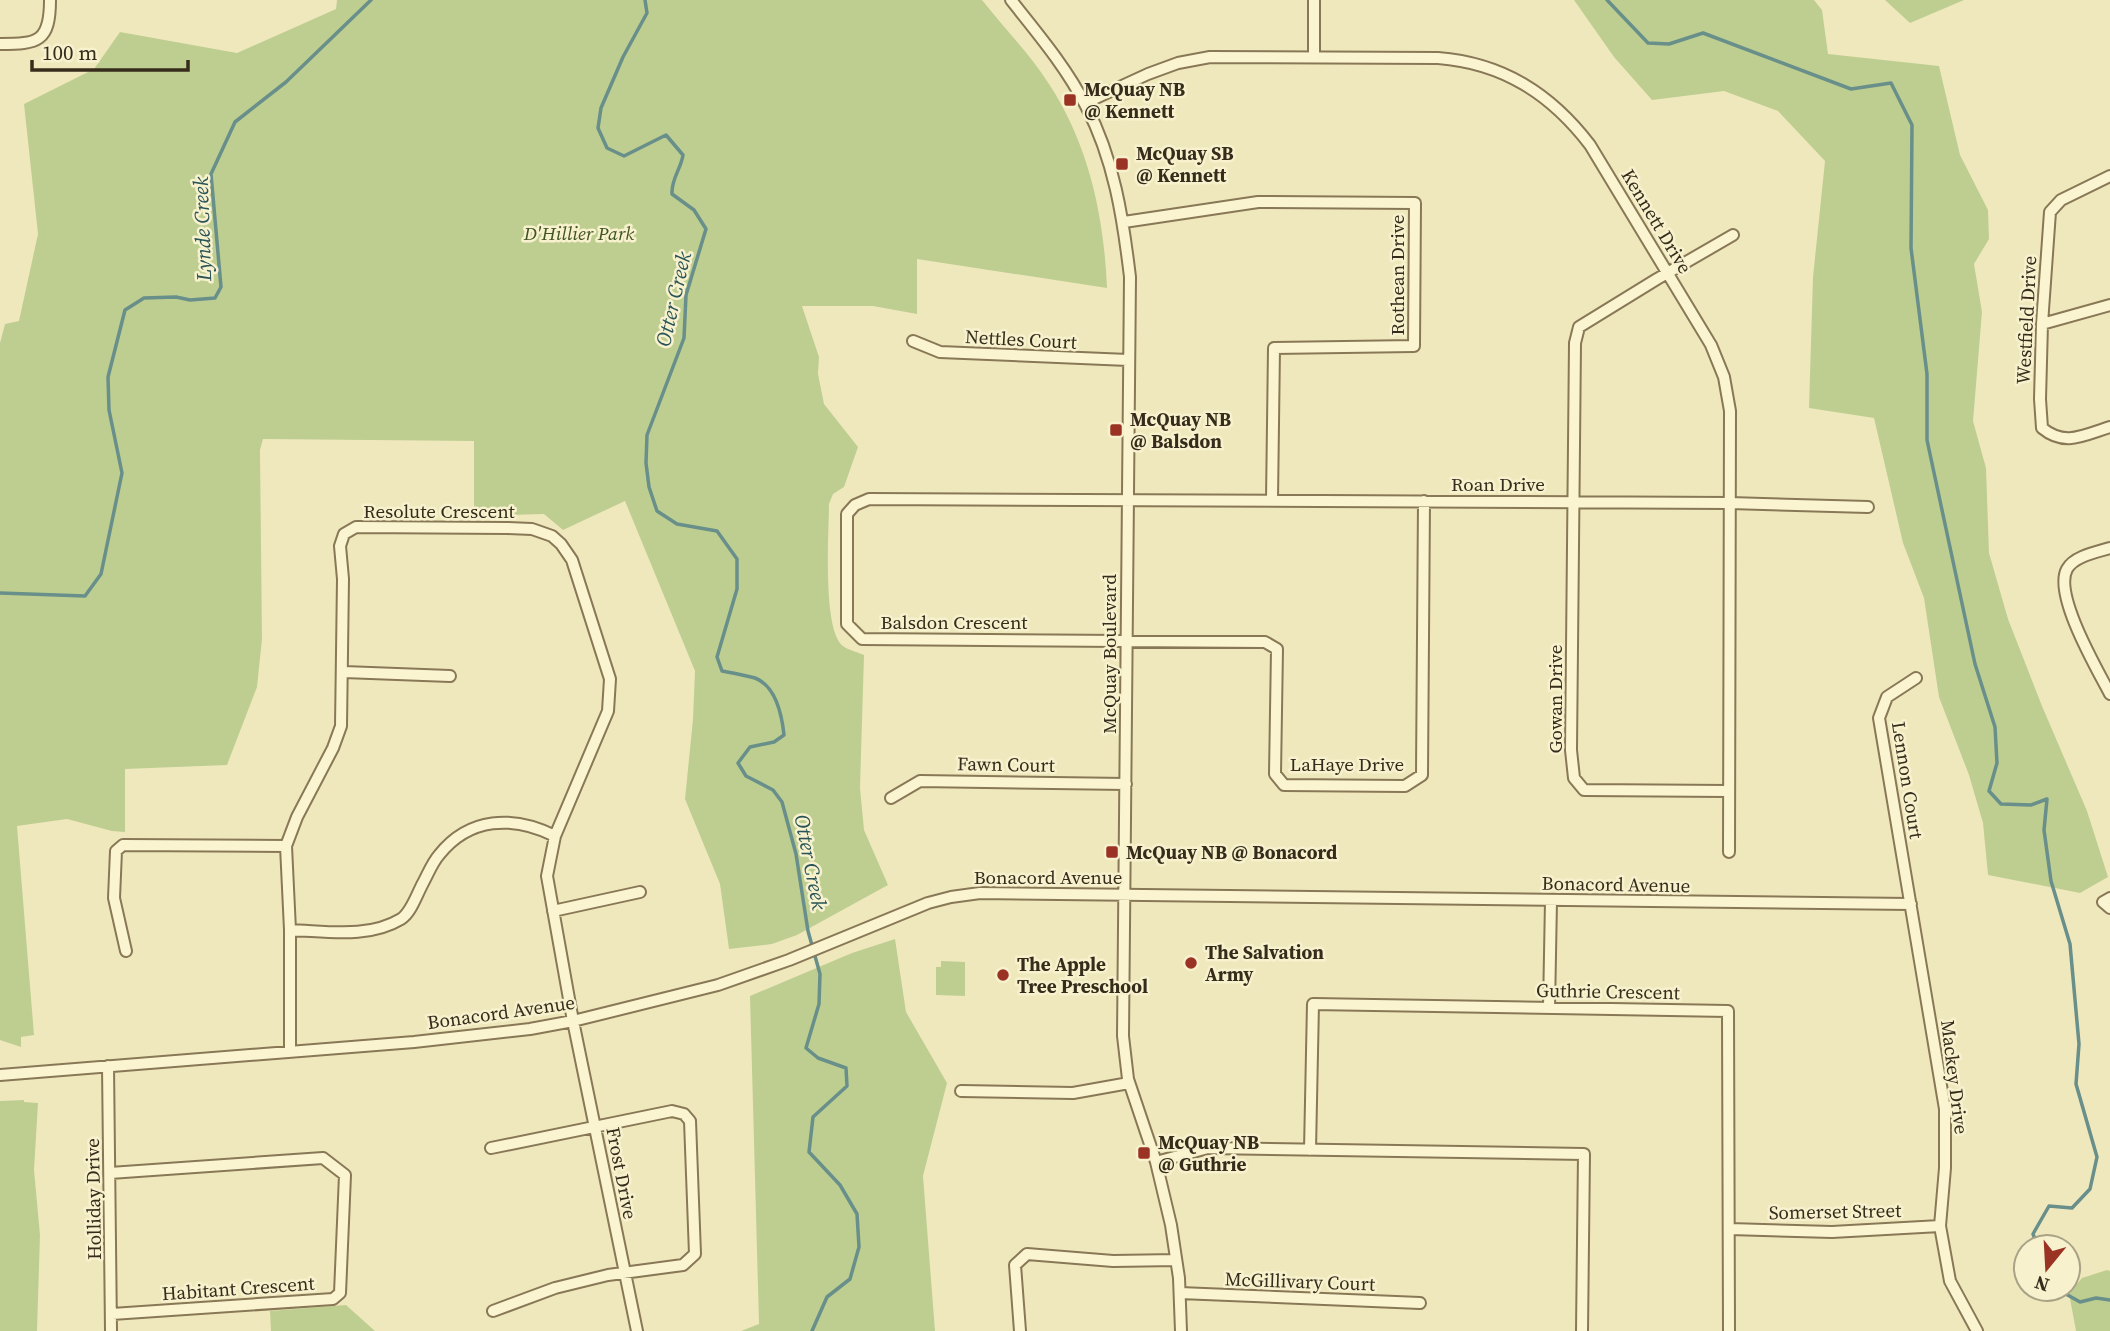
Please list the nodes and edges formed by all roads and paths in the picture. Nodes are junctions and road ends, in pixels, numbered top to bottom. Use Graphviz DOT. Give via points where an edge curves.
graph roads {
  1 [pos="50,0"];
  2 [pos="1011,0"];
  3 [pos="1314,0"];
  4 [pos="0,44"];
  5 [pos="1314,57"];
  6 [pos="1085,103"];
  7 [pos="2110,176"];
  8 [pos="1124,222"];
  9 [pos="1733,236"];
  10 [pos="1668,273"];
  11 [pos="2110,305"];
  12 [pos="2042,324"];
  13 [pos="913,341"];
  14 [pos="1129,360"];
  15 [pos="2110,427"];
  16 [pos="1128,500"];
  17 [pos="1272,500"];
  18 [pos="1424,501"];
  19 [pos="1574,502"];
  20 [pos="1730,503"];
  21 [pos="1868,507"];
  22 [pos="2110,548"];
  23 [pos="1127,641"];
  24 [pos="344,672"];
  25 [pos="450,676"];
  26 [pos="1916,678"];
  27 [pos="2110,694"];
  28 [pos="1126,784"];
  29 [pos="1728,791"];
  30 [pos="891,798"];
  31 [pos="555,836"];
  32 [pos="286,846"];
  33 [pos="1729,852"];
  34 [pos="640,892"];
  35 [pos="1124,894"];
  36 [pos="2110,898"];
  37 [pos="1550,901"];
  38 [pos="1911,904"];
  39 [pos="2110,908"];
  40 [pos="553,911"];
  41 [pos="290,930"];
  42 [pos="126,951"];
  43 [pos="1549,1008"];
  44 [pos="573,1021"];
  45 [pos="290,1052"];
  46 [pos="108,1066"];
  47 [pos="0,1074"];
  48 [pos="1129,1083"];
  49 [pos="961,1091"];
  50 [pos="596,1127"];
  51 [pos="491,1148"];
  52 [pos="1310,1150"];
  53 [pos="1156,1162"];
  54 [pos="110,1172"];
  55 [pos="1940,1226"];
  56 [pos="1730,1229"];
  57 [pos="1176,1260"];
  58 [pos="624,1272"];
  59 [pos="1180,1293"];
  60 [pos="1420,1303"];
  61 [pos="493,1311"];
  62 [pos="112,1314"];
  63 [pos="111,1331"];
  64 [pos="637,1331"];
  65 [pos="1020,1331"];
  66 [pos="1181,1331"];
  67 [pos="1582,1331"];
  68 [pos="1729,1331"];
  69 [pos="1977,1331"];
  1 -- 4 [label="street" via="50,19 37,40"];
  2 -- 6 [label="street, McQuay Boulevard" via="1055,55"];
  3 -- 5 [label="street"];
  5 -- 6 [label="street, Kennett Drive" via="1210,57 1178,63"];
  5 -- 10 [label="street, Kennett Drive" via="1464,60 1526,85 1572,121"];
  6 -- 8 [label="street, McQuay Boulevard" via="1108,159"];
  7 -- 12 [label="street, Westfield Drive" via="2061,200 2050,212"];
  8 -- 14 [label="street, McQuay Boulevard" via="1130,278"];
  8 -- 17 [label="street, Rothean Drive" via="1258,202 1415,203 1414,346 1274,348"];
  9 -- 10 [label="street"];
  10 -- 19 [label="street, Gowan Drive" via="1579,327 1575,343"];
  10 -- 20 [label="street, Kennett Drive" via="1711,345 1724,377 1730,411"];
  11 -- 12 [label="street"];
  12 -- 15 [label="street, Westfield Drive" via="2042,428 2054,438 2072,439"];
  13 -- 14 [label="street, Nettles Court" via="940,352"];
  14 -- 16 [label="street, McQuay Boulevard"];
  16 -- 17 [label="street, Roan Drive"];
  16 -- 23 [label="street, McQuay Boulevard"];
  16 -- 23 [label="street, Balsdon Crescent" via="869,499 847,514 847,624 862,639"];
  17 -- 18 [label="street, Roan Drive"];
  18 -- 19 [label="street, Roan Drive"];
  18 -- 23 [label="street, LaHaye Drive" via="1422,775 1405,786 1284,785 1275,774 1277,649 1265,642"];
  19 -- 20 [label="street, Roan Drive"];
  19 -- 29 [label="street, Gowan Drive" via="1574,778 1584,790"];
  20 -- 21 [label="street, Roan Drive"];
  20 -- 29 [label="street, Kennett Drive"];
  22 -- 27 [label="street" via="2074,561 2063,582 2085,644"];
  23 -- 28 [label="street, McQuay Boulevard"];
  24 -- 25 [label="street"];
  24 -- 31 [label="street, Resolute Crescent" via="340,546 344,534 356,527 507,528 552,536 572,560 610,679 608,711"];
  24 -- 32 [label="street, Resolute Crescent" via="341,726"];
  26 -- 38 [label="street, Lennon Court" via="1887,697 1880,718"];
  28 -- 30 [label="street, Fawn Court" via="920,780"];
  28 -- 35 [label="street, McQuay Boulevard"];
  29 -- 33 [label="street, Kennett Drive"];
  31 -- 40 [label="street, Resolute Crescent" via="547,876"];
  31 -- 41 [label="street" via="509,822 482,824 453,840 438,856 404,917 386,928"];
  32 -- 41 [label="street, Resolute Crescent"];
  32 -- 42 [label="street" via="123,845 116,850 114,898"];
  34 -- 40 [label="street"];
  35 -- 37 [label="street, Bonacord Avenue"];
  35 -- 44 [label="street, Bonacord Avenue" via="951,897 718,985"];
  35 -- 48 [label="street, McQuay Boulevard" via="1123,1036"];
  36 -- 39 [label="street" via="2103,902"];
  37 -- 38 [label="street, Bonacord Avenue"];
  37 -- 43 [label="street"];
  38 -- 55 [label="street, Mackey Drive" via="1945,1109"];
  40 -- 44 [label="street, Resolute Crescent"];
  41 -- 45 [label="street, Resolute Crescent"];
  43 -- 52 [label="street, Guthrie Crescent" via="1313,1004"];
  43 -- 56 [label="street, Guthrie Crescent" via="1728,1011"];
  44 -- 45 [label="street, Bonacord Avenue" via="414,1042"];
  44 -- 50 [label="street, Frost Drive"];
  45 -- 46 [label="street, Bonacord Avenue"];
  46 -- 47 [label="street, Bonacord Avenue"];
  46 -- 54 [label="street, Holliday Drive"];
  48 -- 49 [label="street" via="1060,1094"];
  48 -- 53 [label="street, McQuay Boulevard"];
  50 -- 51 [label="street"];
  50 -- 58 [label="street, Frost Drive"];
  50 -- 58 [label="street" via="672,1111 690,1121 695,1254 683,1265"];
  52 -- 53 [label="street" via="1208,1149"];
  52 -- 67 [label="street" via="1584,1154"];
  53 -- 57 [label="street, McQuay Boulevard"];
  54 -- 62 [label="street, Holliday Drive"];
  54 -- 62 [label="street, Habitant Crescent" via="323,1158 345,1175 340,1293 333,1299"];
  55 -- 56 [label="street, Somerset Street" via="1832,1232"];
  55 -- 69 [label="street, Mackey Drive" via="1950,1281"];
  56 -- 68 [label="street, Guthrie Crescent"];
  57 -- 59 [label="street, McQuay Boulevard"];
  57 -- 65 [label="street" via="1113,1261 1027,1254 1015,1265"];
  58 -- 61 [label="street"];
  58 -- 64 [label="street, Frost Drive"];
  59 -- 60 [label="street, McGillivary Court"];
  59 -- 66 [label="street, McQuay Boulevard"];
  62 -- 63 [label="street, Holliday Drive"];
}
